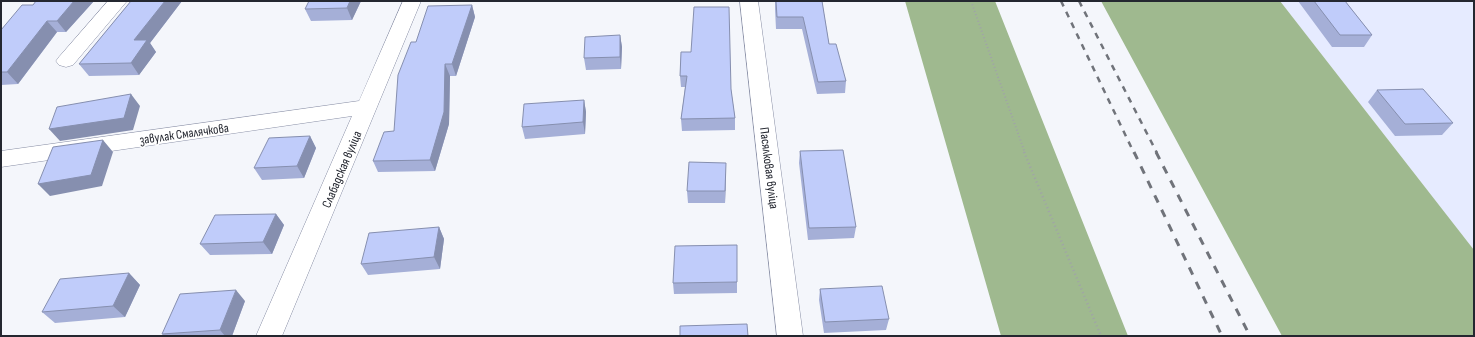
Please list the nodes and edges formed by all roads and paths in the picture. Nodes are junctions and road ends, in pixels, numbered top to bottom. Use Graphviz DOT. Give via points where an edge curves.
graph roads {
  1 [pos="118,1"];
  2 [pos="412,1"];
  3 [pos="749,1"];
  4 [pos="971,1"];
  5 [pos="66,61"];
  6 [pos="367,107"];
  7 [pos="1,159"];
  8 [pos="269,336"];
  9 [pos="790,336"];
  10 [pos="1101,336"];
  1 -- 5 [label="street"];
  2 -- 6 [label="street, Слабадская вуліца"];
  3 -- 9 [label="street, Пасялковая вуліца"];
  4 -- 10 [label="path" via="1030,168"];
  6 -- 7 [label="street, завулак Смалячкова"];
  6 -- 8 [label="street, Слабадская вуліца"];
}
